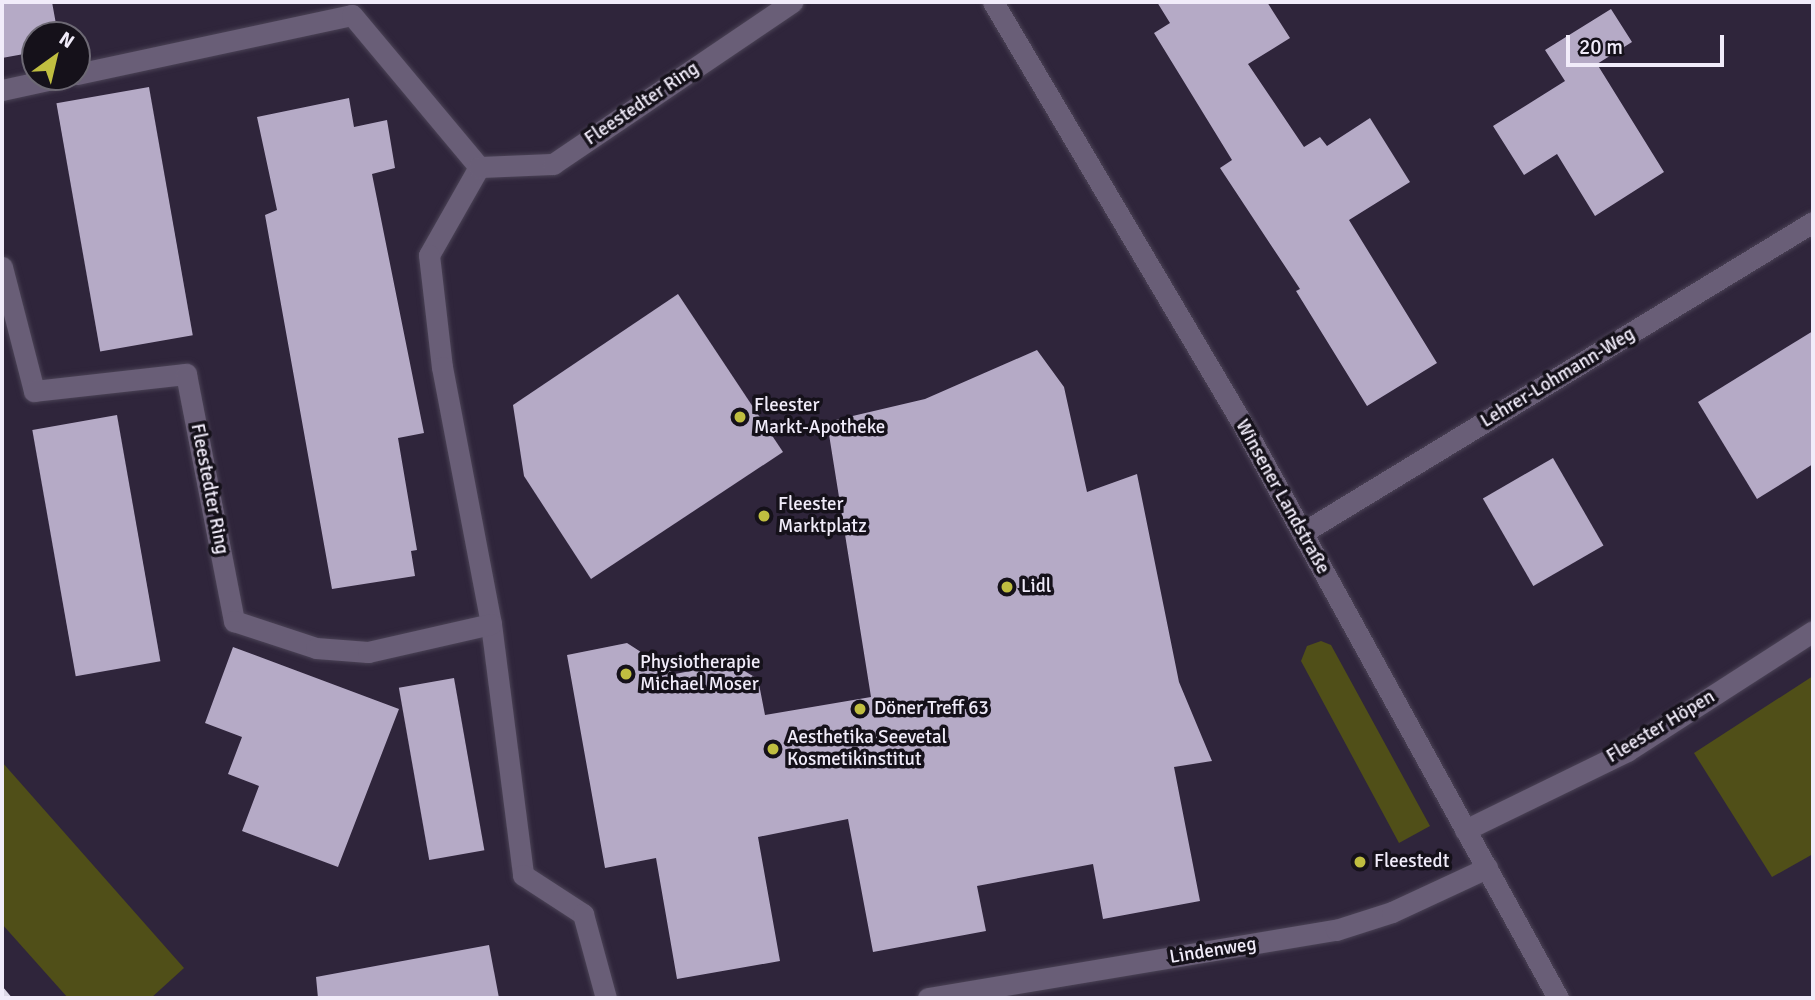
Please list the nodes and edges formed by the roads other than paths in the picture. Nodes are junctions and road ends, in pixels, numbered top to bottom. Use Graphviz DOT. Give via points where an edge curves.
graph roads {
  1 [pos="792,2"];
  2 [pos="993,2"];
  3 [pos="91,71"];
  4 [pos="21,86"];
  5 [pos="2,90"];
  6 [pos="479,167"];
  7 [pos="1813,222"];
  8 [pos="2,267"];
  9 [pos="1302,533"];
  10 [pos="491,624"];
  11 [pos="1813,631"];
  12 [pos="1465,830"];
  13 [pos="1487,868"];
  14 [pos="606,998"];
  15 [pos="928,998"];
  16 [pos="1559,998"];
  1 -- 6 [label="street, Fleestedter Ring" via="553,164"];
  2 -- 9 [label="street, Winsener Landstraße"];
  3 -- 6 [label="street" via="352,16"];
  4 -- 5 [label="street"];
  6 -- 10 [label="street" via="429,255 442,366"];
  7 -- 9 [label="street, Lehrer-Lohmann-Weg"];
  8 -- 10 [label="street, Fleestedter Ring" via="34,391 186,374 234,621 316,648 368,652"];
  9 -- 12 [label="street, Winsener Landstraße"];
  10 -- 14 [label="street" via="523,875 583,915"];
  11 -- 12 [label="street, Fleester Höpen" via="1627,751"];
  12 -- 13 [label="street, Winsener Landstraße"];
  13 -- 15 [label="street, Lindenweg" via="1392,912 1336,930"];
  13 -- 16 [label="street, Winsener Landstraße"];
}
